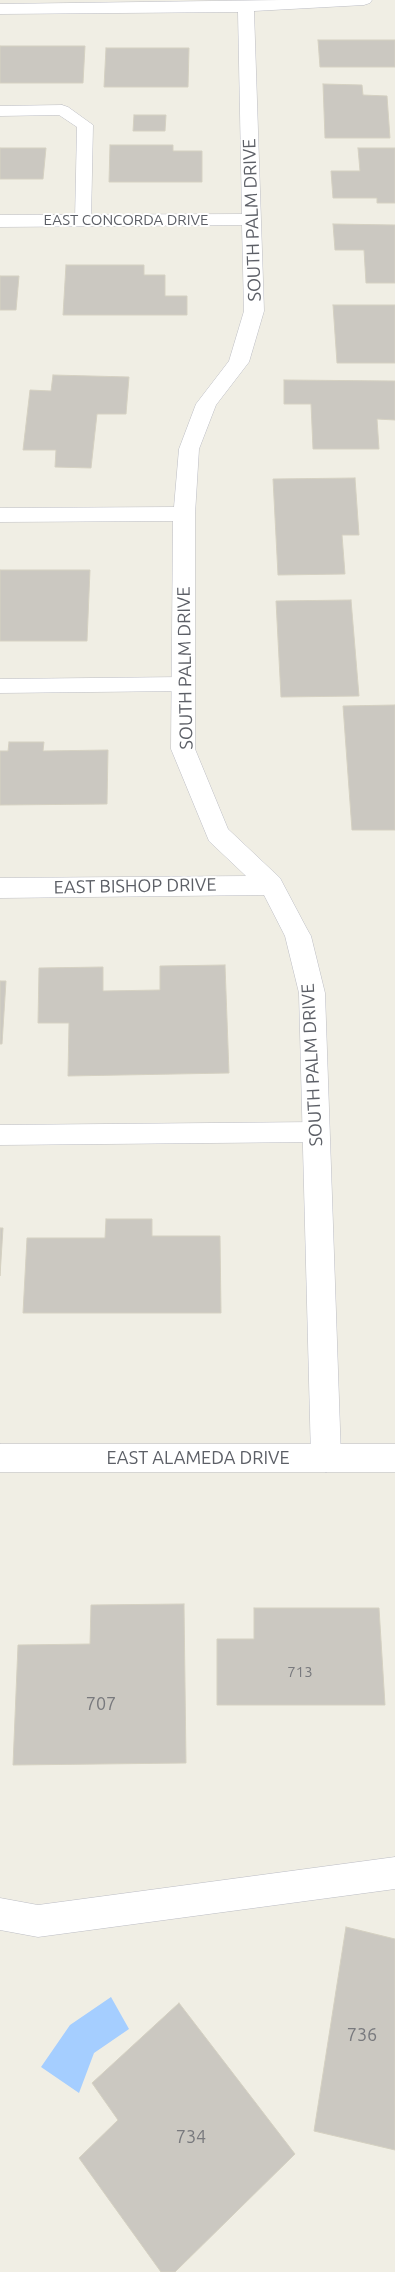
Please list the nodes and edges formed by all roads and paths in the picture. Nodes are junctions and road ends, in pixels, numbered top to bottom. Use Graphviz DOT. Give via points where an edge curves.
graph roads {
  1 [pos="364,0"];
  2 [pos="32,4"];
  3 [pos="246,7"];
  4 [pos="0,9"];
  5 [pos="0,110"];
  6 [pos="252,219"];
  7 [pos="83,220"];
  8 [pos="0,221"];
  9 [pos="184,514"];
  10 [pos="0,515"];
  11 [pos="183,684"];
  12 [pos="0,686"];
  13 [pos="271,885"];
  14 [pos="0,888"];
  15 [pos="316,1132"];
  16 [pos="0,1135"];
  17 [pos="0,1458"];
  18 [pos="326,1458"];
  19 [pos="395,1458"];
  20 [pos="395,1873"];
  21 [pos="0,1914"];
  1 -- 3 [label="street"];
  2 -- 3 [label="street"];
  2 -- 4 [label="street"];
  3 -- 6 [label="street, SOUTH PALM DRIVE"];
  5 -- 7 [label="lane" via="62,110 85,125"];
  6 -- 7 [label="street, EAST CONCORDA DRIVE"];
  6 -- 9 [label="street, SOUTH PALM DRIVE" via="254,311 239,362 206,404 189,449"];
  7 -- 8 [label="street, EAST CONCORDA DRIVE"];
  9 -- 10 [label="street"];
  9 -- 11 [label="street, SOUTH PALM DRIVE"];
  11 -- 12 [label="lane"];
  11 -- 13 [label="street, SOUTH PALM DRIVE" via="183,749 218,834"];
  13 -- 14 [label="street, EAST BISHOP DRIVE"];
  13 -- 15 [label="street, SOUTH PALM DRIVE" via="298,936 312,993"];
  15 -- 16 [label="lane"];
  15 -- 18 [label="street, SOUTH PALM DRIVE"];
  17 -- 18 [label="street, EAST ALAMEDA DRIVE"];
  18 -- 19 [label="street, EAST ALAMEDA DRIVE"];
  20 -- 21 [label="lane" via="38,1921"];
}
